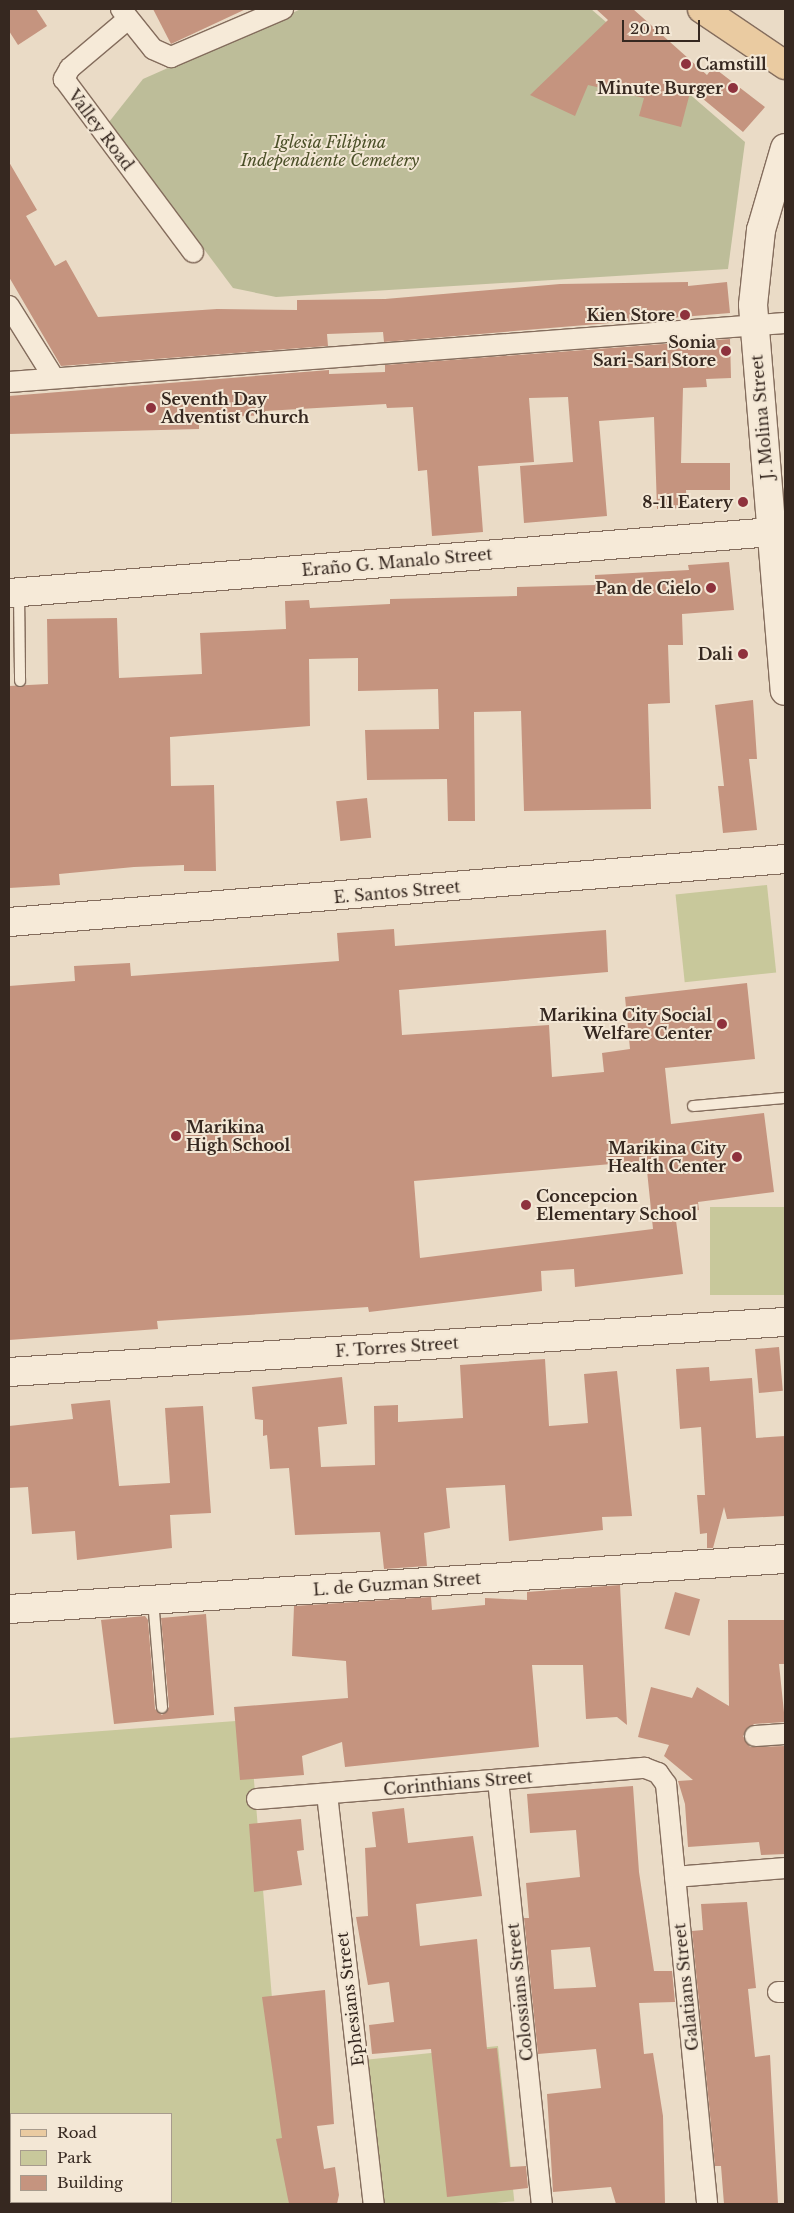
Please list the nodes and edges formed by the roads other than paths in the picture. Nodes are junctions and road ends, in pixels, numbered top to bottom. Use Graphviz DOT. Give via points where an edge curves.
graph roads {
  1 [pos="284,9"];
  2 [pos="715,13"];
  3 [pos="125,14"];
  4 [pos="785,65"];
  5 [pos="785,148"];
  6 [pos="193,252"];
  7 [pos="9,306"];
  8 [pos="785,324"];
  9 [pos="754,326"];
  10 [pos="54,378"];
  11 [pos="9,382"];
  12 [pos="778,532"];
  13 [pos="14,593"];
  14 [pos="20,681"];
  15 [pos="785,691"];
  16 [pos="785,859"];
  17 [pos="9,922"];
  18 [pos="785,1098"];
  19 [pos="693,1106"];
  20 [pos="785,1322"];
  21 [pos="9,1372"];
  22 [pos="785,1559"];
  23 [pos="153,1600"];
  24 [pos="9,1609"];
  25 [pos="162,1708"];
  26 [pos="785,1734"];
  27 [pos="755,1736"];
  28 [pos="658,1773"];
  29 [pos="498,1780"];
  30 [pos="327,1794"];
  31 [pos="257,1799"];
  32 [pos="785,1868"];
  33 [pos="675,1877"];
  34 [pos="374,2204"];
  35 [pos="542,2204"];
  36 [pos="707,2204"];
  1 -- 3 [label="street" via="171,57 161,55"];
  2 -- 4 [label="main road"];
  3 -- 6 [label="street, Valley Road" via="70,68 64,79"];
  5 -- 9 [label="street, J. Molina Street" via="760,230"];
  7 -- 10 [label="street"];
  8 -- 9 [label="street"];
  9 -- 10 [label="street"];
  9 -- 12 [label="street, J. Molina Street"];
  10 -- 11 [label="street"];
  12 -- 13 [label="street, Eraño G. Manalo Street"];
  12 -- 15 [label="street, J. Molina Street"];
  13 -- 14 [label="lane"];
  16 -- 17 [label="street, E. Santos Street"];
  18 -- 19 [label="lane"];
  20 -- 21 [label="street, F. Torres Street"];
  22 -- 23 [label="street, L. de Guzman Street"];
  23 -- 24 [label="street, L. de Guzman Street"];
  23 -- 25 [label="lane"];
  26 -- 27 [label="street"];
  28 -- 29 [label="street, Corinthians Street" via="645,1768"];
  28 -- 33 [label="street, Galatians Street" via="666,1784"];
  29 -- 30 [label="street, Corinthians Street"];
  29 -- 35 [label="street, Colossians Street"];
  30 -- 31 [label="street, Corinthians Street"];
  30 -- 34 [label="street, Ephesians Street"];
  32 -- 33 [label="street"];
  33 -- 36 [label="street, Galatians Street"];
}
